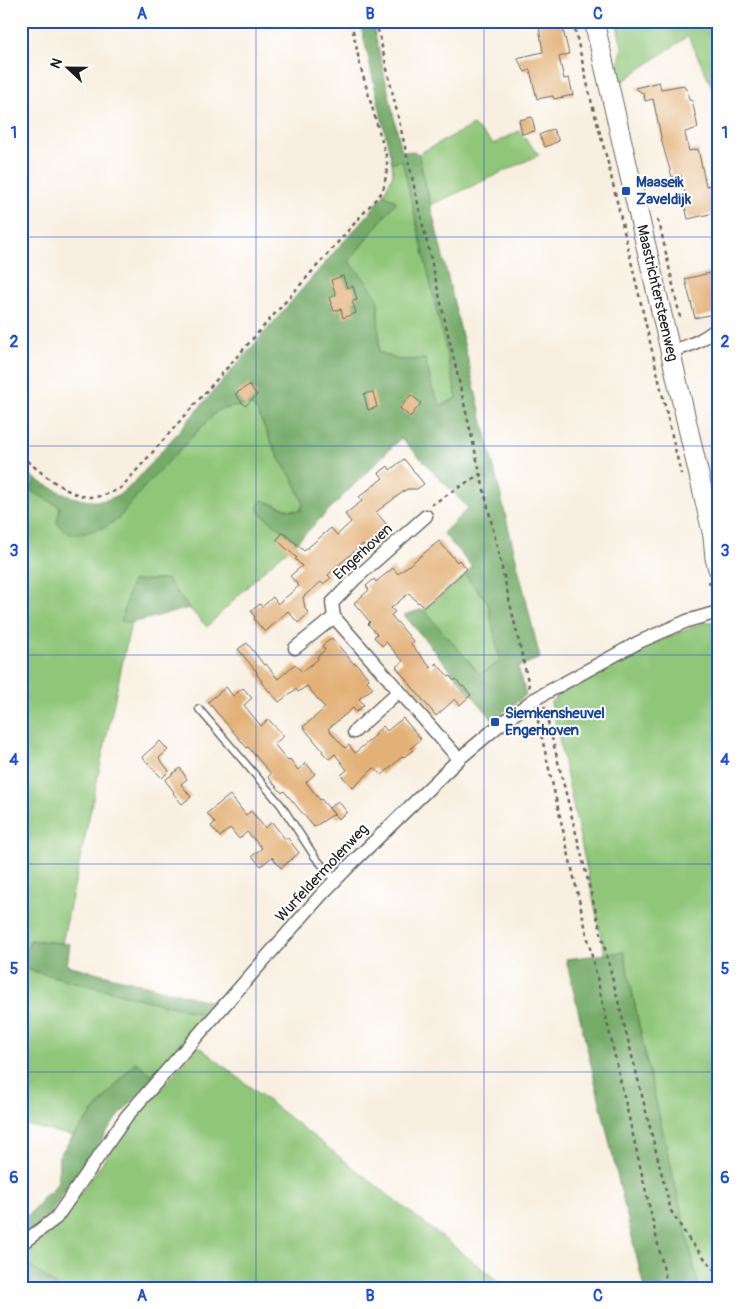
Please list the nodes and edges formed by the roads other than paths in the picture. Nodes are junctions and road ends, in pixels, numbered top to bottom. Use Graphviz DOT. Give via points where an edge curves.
graph roads {
  1 [pos="594,21"];
  2 [pos="718,328"];
  3 [pos="671,351"];
  4 [pos="426,516"];
  5 [pos="715,540"];
  6 [pos="718,569"];
  7 [pos="718,612"];
  8 [pos="334,617"];
  9 [pos="295,648"];
  10 [pos="399,692"];
  11 [pos="199,709"];
  12 [pos="354,732"];
  13 [pos="459,759"];
  14 [pos="336,880"];
  15 [pos="21,1241"];
  1 -- 3 [label="main road, Maastrichtersteenweg"];
  2 -- 3 [label="street" via="686,347"];
  3 -- 5 [label="main road, Maastrichtersteenweg"];
  4 -- 8 [label="street, Engerhoven" via="332,603"];
  5 -- 6 [label="main road, Maastrichtersteenweg"];
  7 -- 13 [label="street, Wurfeldermolenweg" via="687,621 639,642 537,698"];
  8 -- 9 [label="street"];
  8 -- 10 [label="street"];
  10 -- 12 [label="street"];
  10 -- 13 [label="street"];
  11 -- 14 [label="lane" via="281,805 315,857"];
  13 -- 14 [label="street, Wurfeldermolenweg"];
  14 -- 15 [label="street, Wurfeldermolenweg" via="126,1117 56,1218"];
}
